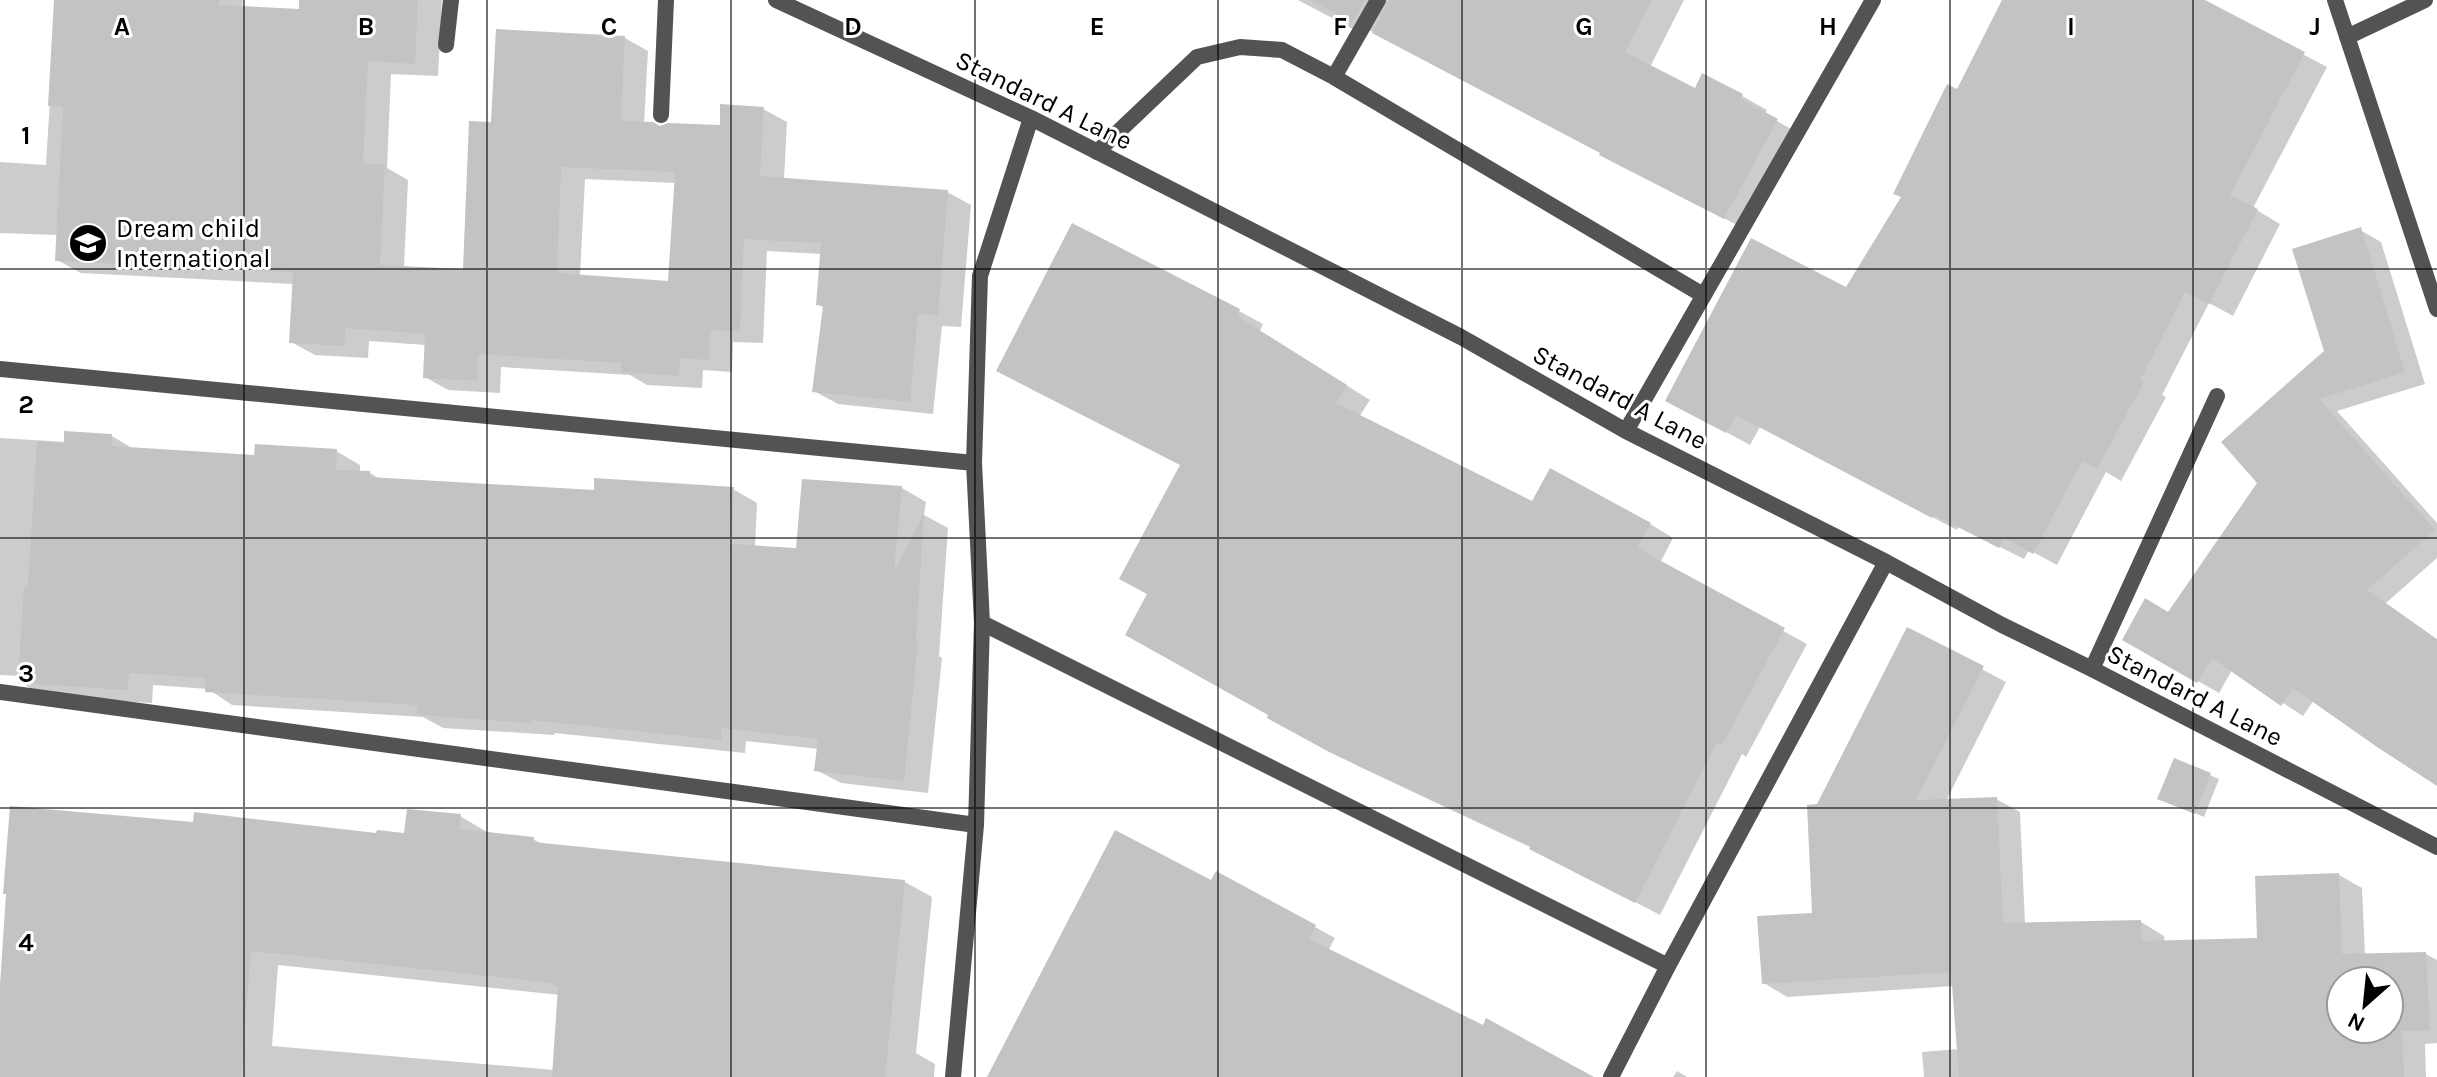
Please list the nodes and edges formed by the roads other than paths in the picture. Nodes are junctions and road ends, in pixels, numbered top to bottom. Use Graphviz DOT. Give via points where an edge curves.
graph roads {
  1 [pos="451,0"];
  2 [pos="666,0"];
  3 [pos="776,0"];
  4 [pos="1378,0"];
  5 [pos="1873,0"];
  6 [pos="2335,0"];
  7 [pos="2425,0"];
  8 [pos="2347,37"];
  9 [pos="446,45"];
  10 [pos="1334,77"];
  11 [pos="661,115"];
  12 [pos="1031,118"];
  13 [pos="1097,152"];
  14 [pos="1703,295"];
  15 [pos="2437,309"];
  16 [pos="0,369"];
  17 [pos="2217,396"];
  18 [pos="1626,431"];
  19 [pos="974,463"];
  20 [pos="1886,562"];
  21 [pos="982,623"];
  22 [pos="2092,669"];
  23 [pos="0,692"];
  24 [pos="976,825"];
  25 [pos="2437,847"];
  26 [pos="1668,966"];
  27 [pos="953,1077"];
  28 [pos="1611,1077"];
  1 -- 9 [label="street"];
  2 -- 11 [label="street"];
  3 -- 12 [label="street, Standard A Lane"];
  4 -- 10 [label="street"];
  5 -- 14 [label="street"];
  6 -- 8 [label="street"];
  7 -- 8 [label="street"];
  8 -- 15 [label="street"];
  10 -- 13 [label="street" via="1282,50 1240,47 1197,57"];
  10 -- 14 [label="street"];
  12 -- 13 [label="street, Standard A Lane"];
  12 -- 19 [label="street" via="980,276"];
  13 -- 18 [label="street, Standard A Lane" via="1461,337"];
  14 -- 18 [label="street"];
  16 -- 19 [label="street"];
  17 -- 22 [label="street"];
  18 -- 20 [label="street, Standard A Lane"];
  19 -- 21 [label="street"];
  20 -- 22 [label="street, Standard A Lane"];
  20 -- 26 [label="street"];
  21 -- 24 [label="street"];
  21 -- 26 [label="street"];
  22 -- 25 [label="street, Standard A Lane"];
  23 -- 24 [label="street"];
  24 -- 27 [label="street"];
  26 -- 28 [label="street"];
}
